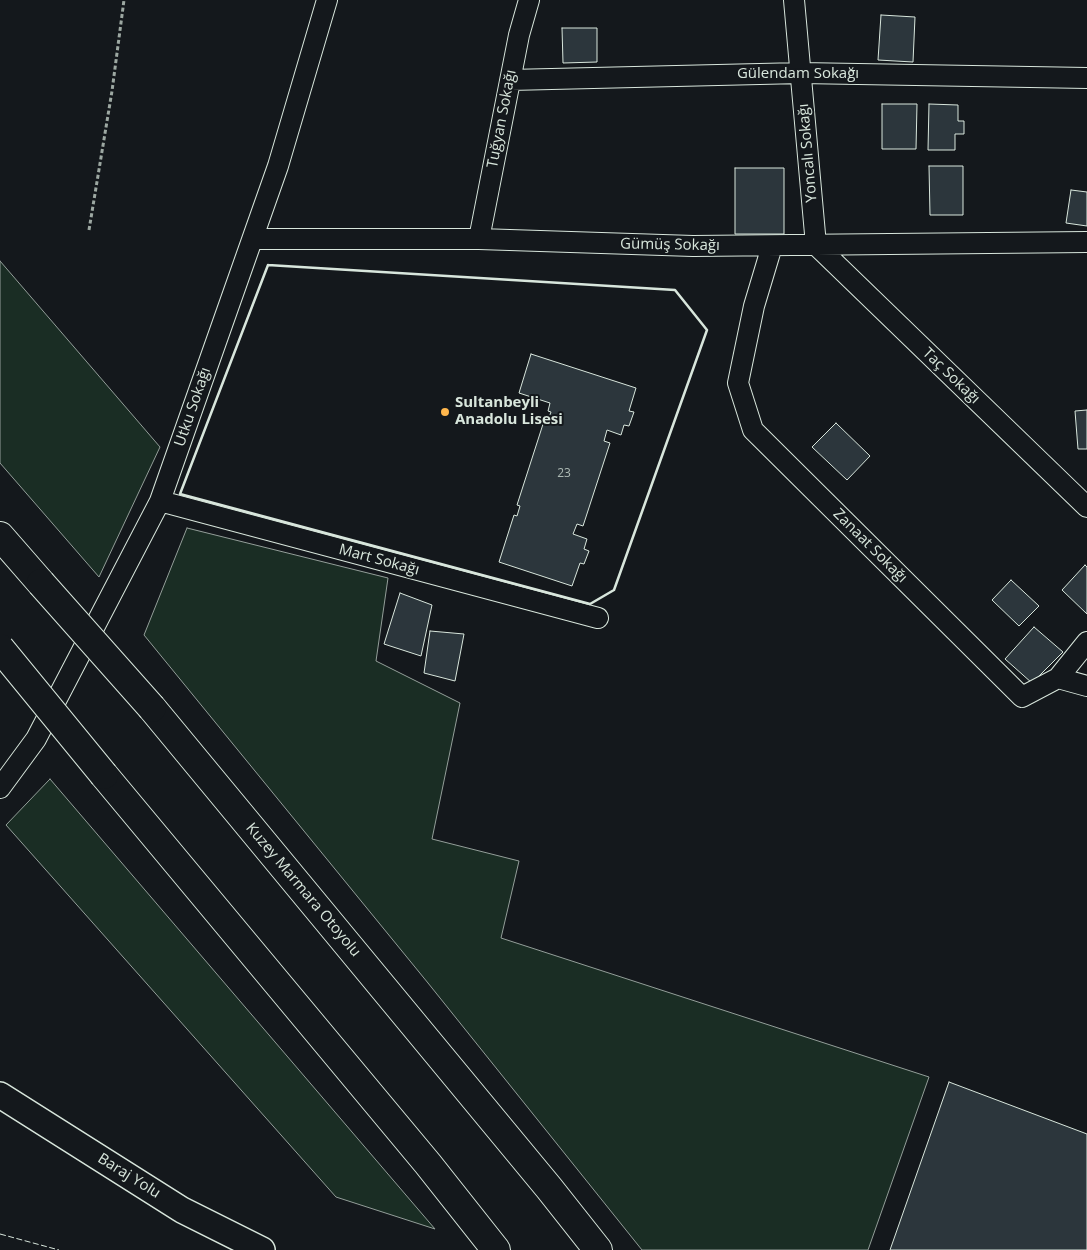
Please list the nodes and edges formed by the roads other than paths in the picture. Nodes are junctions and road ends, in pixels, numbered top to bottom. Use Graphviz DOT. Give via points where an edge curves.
graph roads {
  1 [pos="327,0"];
  2 [pos="529,0"];
  3 [pos="794,0"];
  4 [pos="801,73"];
  5 [pos="1087,78"];
  6 [pos="510,80"];
  7 [pos="252,239"];
  8 [pos="479,239"];
  9 [pos="1087,242"];
  10 [pos="772,246"];
  11 [pos="816,246"];
  12 [pos="160,501"];
  13 [pos="1087,507"];
  14 [pos="0,536"];
  15 [pos="598,618"];
  16 [pos="1087,642"];
  17 [pos="0,648"];
  18 [pos="1058,678"];
  19 [pos="1087,686"];
  20 [pos="0,788"];
  21 [pos="0,1095"];
  22 [pos="262,1250"];
  23 [pos="496,1250"];
  24 [pos="598,1250"];
  1 -- 7 [label="street, Utku Sokağı" via="278,166"];
  2 -- 6 [label="street, Tuğyan Sokağı"];
  3 -- 4 [label="street, Yoncalı Sokağı"];
  4 -- 5 [label="street, Gülendam Sokağı"];
  4 -- 6 [label="street, Gülendam Sokağı"];
  4 -- 11 [label="street, Yoncalı Sokağı"];
  6 -- 8 [label="street, Tuğyan Sokağı"];
  7 -- 8 [label="street, Gümüş Sokağı"];
  7 -- 12 [label="street, Utku Sokağı"];
  8 -- 10 [label="street, Gümüş Sokağı"];
  9 -- 11 [label="street, Gümüş Sokağı"];
  10 -- 11 [label="street, Gümüş Sokağı"];
  10 -- 18 [label="street, Zanaat Sokağı" via="754,306 738,383 753,430 1022,697"];
  11 -- 13 [label="street, Taç Sokağı"];
  12 -- 15 [label="street, Mart Sokağı"];
  12 -- 20 [label="street, Utku Sokağı" via="36,739"];
  14 -- 24 [label="highway, Kuzey Marmara Otoyolu, bridge" via="152,708"];
  16 -- 18 [label="street"];
  17 -- 23 [label="highway, bridge"];
  18 -- 19 [label="street"];
  21 -- 22 [label="street, Baraj Yolu" via="182,1210"];
}
